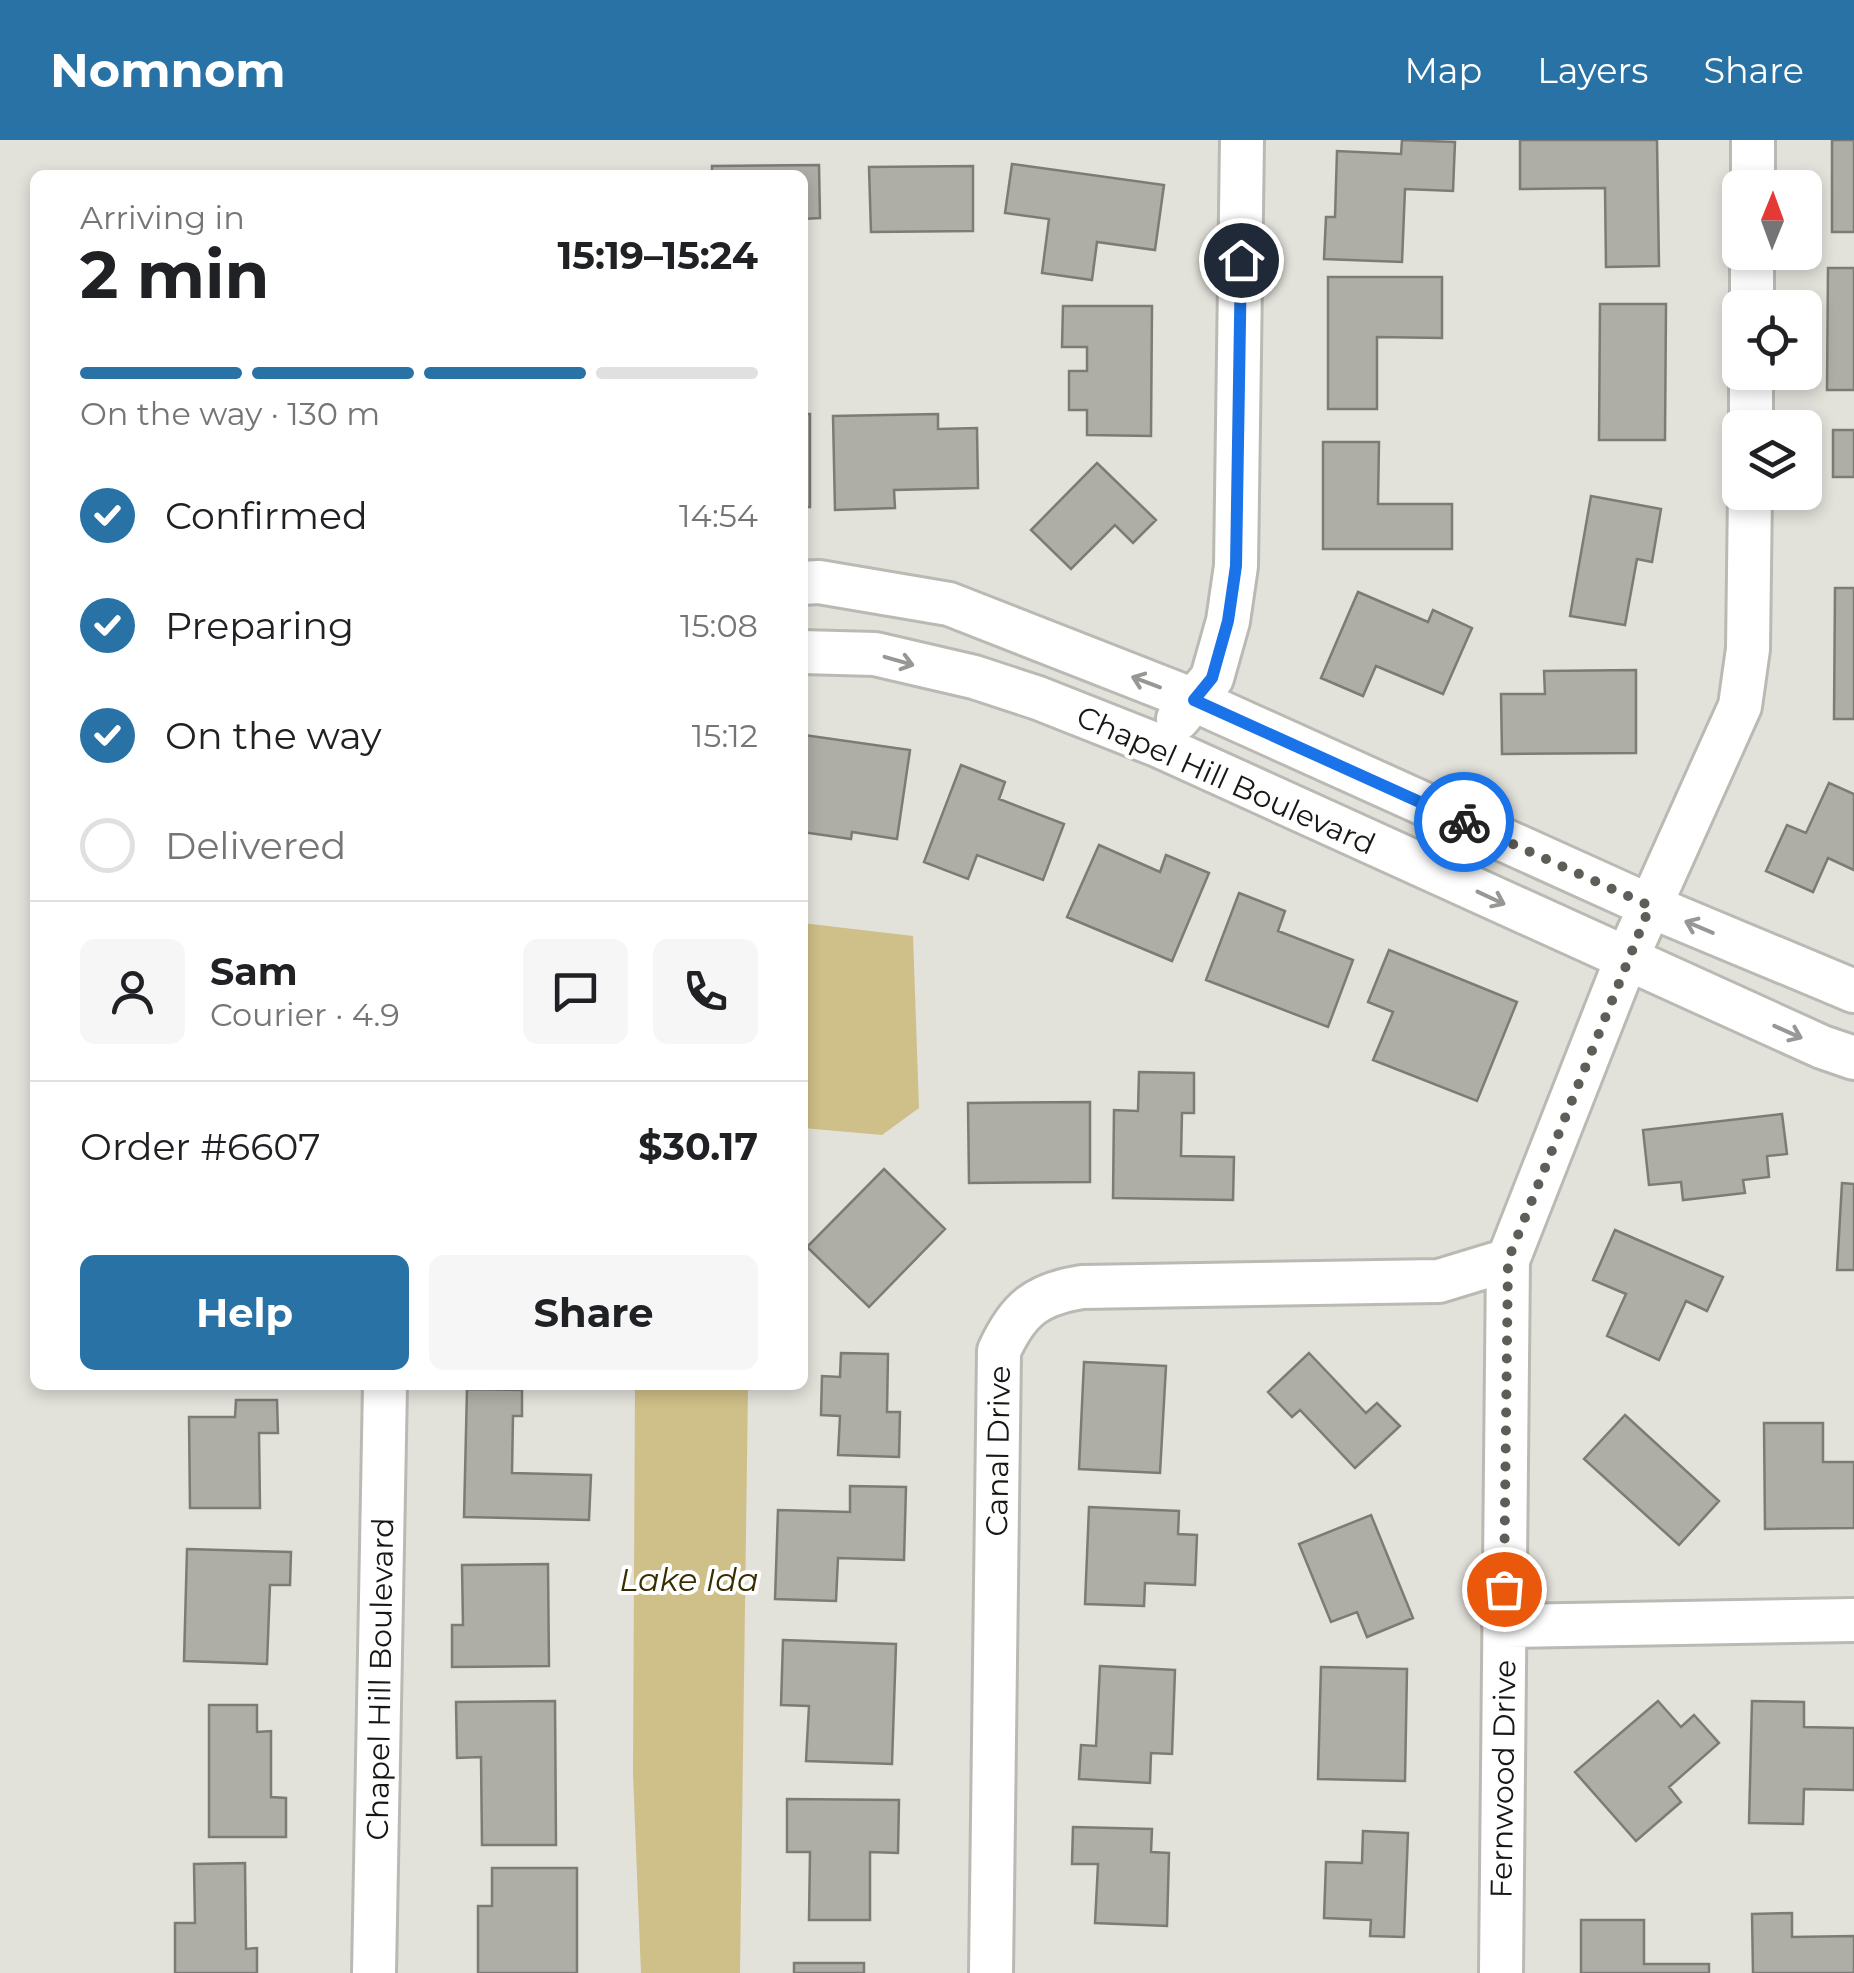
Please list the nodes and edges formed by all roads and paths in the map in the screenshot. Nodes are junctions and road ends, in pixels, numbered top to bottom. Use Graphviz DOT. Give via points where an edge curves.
graph roads {
  1 [pos="1242,140"];
  2 [pos="1753,140"];
  3 [pos="1753,170"];
  4 [pos="1750,510"];
  5 [pos="808,583"];
  6 [pos="808,652"];
  7 [pos="1194,700"];
  8 [pos="1158,745"];
  9 [pos="1650,906"];
  10 [pos="1626,960"];
  11 [pos="1854,991"];
  12 [pos="1854,1058"];
  13 [pos="1508,1260"];
  14 [pos="385,1390"];
  15 [pos="1854,1620"];
  16 [pos="1504,1626"];
  17 [pos="374,1973"];
  18 [pos="991,1973"];
  19 [pos="1501,1973"];
  1 -- 7 [label="street" via="1237,552 1212,678"];
  2 -- 3 [label="street"];
  4 -- 9 [label="street, Fernwood Drive" via="1748,649 1740,706"];
  7 -- 5 [label="street, Chapel Hill Boulevard, one-way" via="950,604"];
  6 -- 8 [label="street, Chapel Hill Boulevard, one-way" via="875,654 974,677"];
  7 -- 8 [label="street"];
  7 -- 9 [label="street, Chapel Hill Boulevard"];
  8 -- 10 [label="street, Chapel Hill Boulevard, one-way"];
  9 -- 10 [label="street, Fernwood Drive"];
  11 -- 9 [label="street, Chapel Hill Boulevard, one-way"];
  10 -- 12 [label="street, Chapel Hill Boulevard, one-way"];
  10 -- 13 [label="street, Fernwood Drive"];
  13 -- 16 [label="street, Fernwood Drive"];
  13 -- 18 [label="street, Canal Drive" via="1439,1281 1082,1287 1054,1291 1011,1325 999,1351"];
  14 -- 17 [label="street, Chapel Hill Boulevard"];
  15 -- 16 [label="street"];
  16 -- 19 [label="street, Fernwood Drive"];
}
